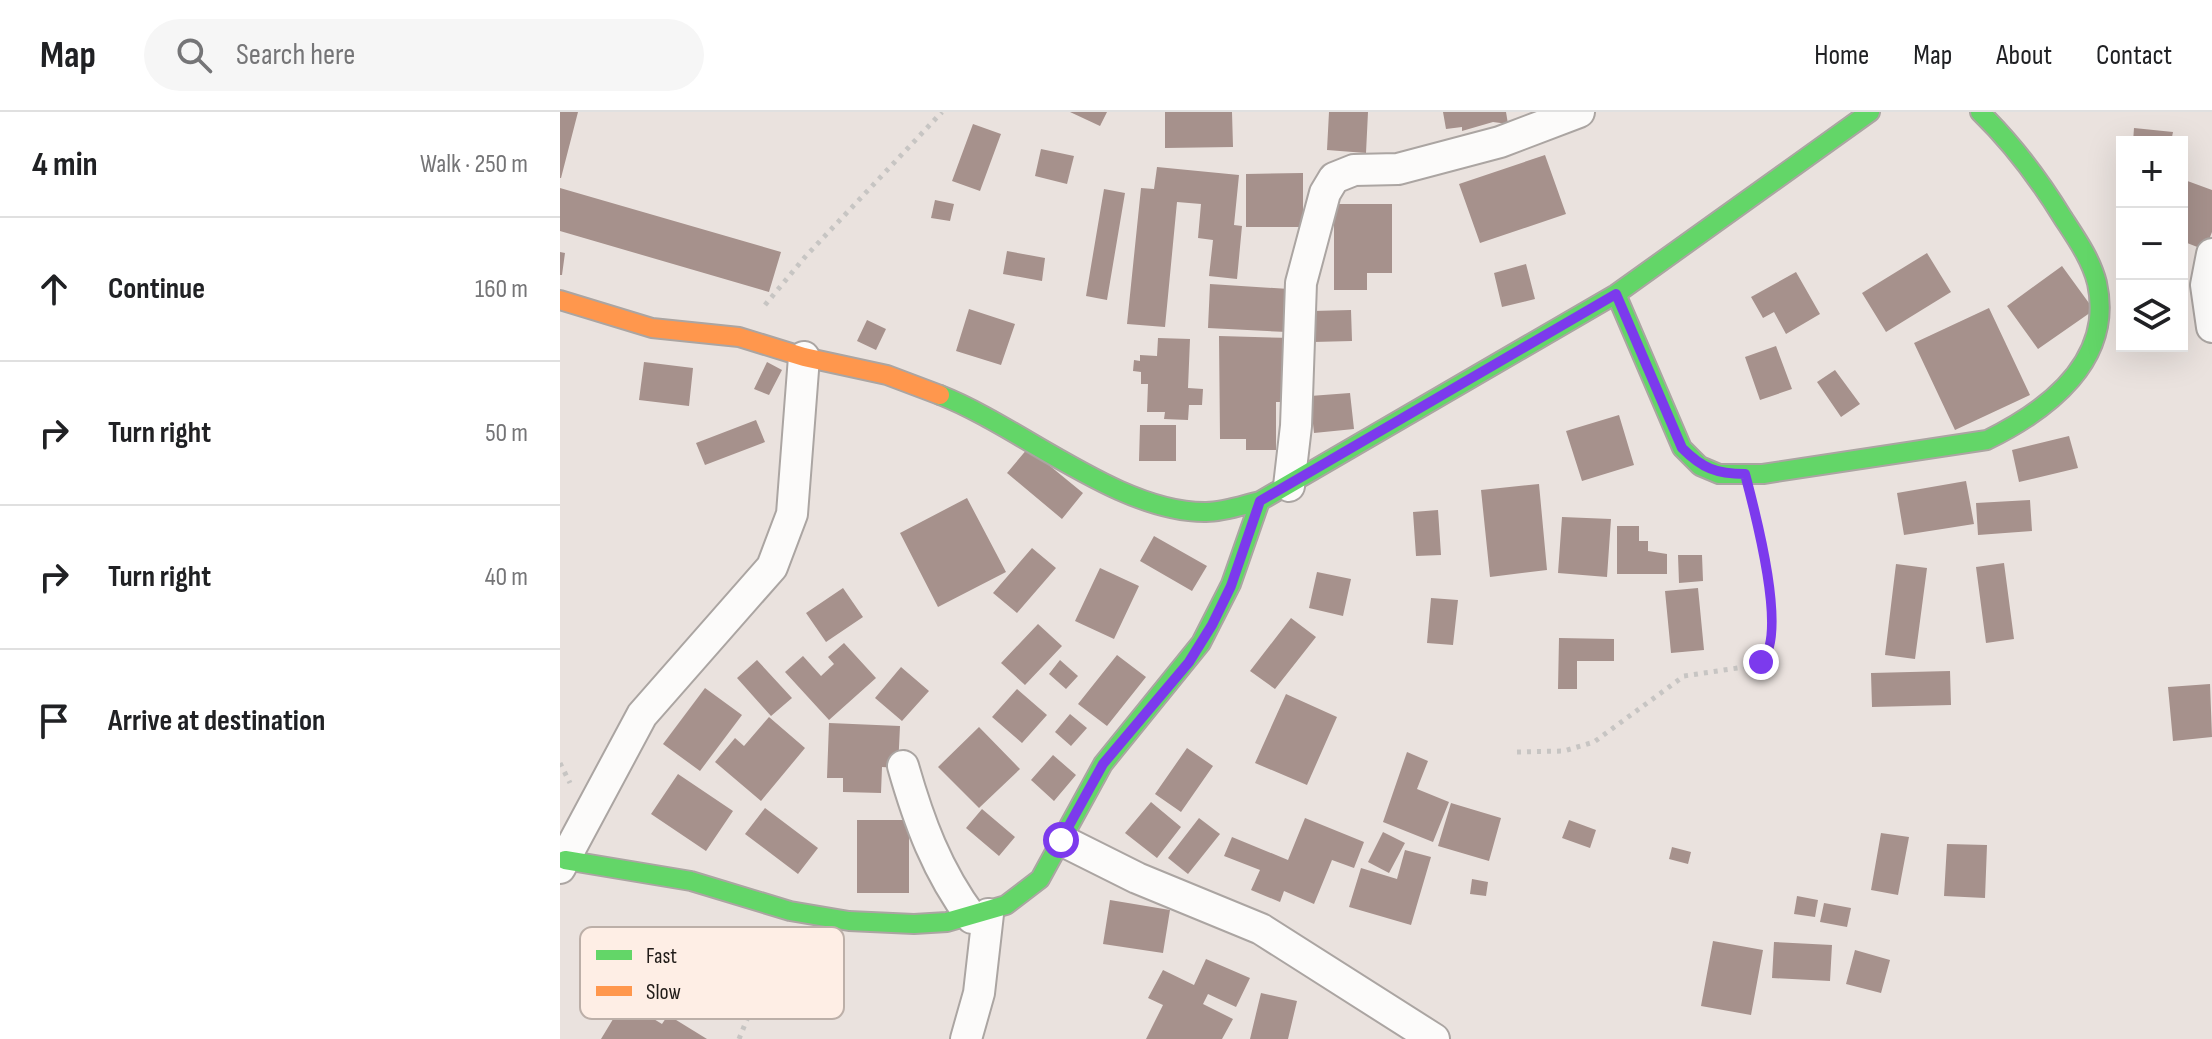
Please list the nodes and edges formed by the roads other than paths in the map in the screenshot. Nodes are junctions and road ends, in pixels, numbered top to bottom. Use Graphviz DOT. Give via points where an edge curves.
graph roads {
  1 [pos="1579,112"];
  2 [pos="1870,112"];
  3 [pos="1980,112"];
  4 [pos="2212,254"];
  5 [pos="1616,294"];
  6 [pos="560,300"];
  7 [pos="2212,327"];
  8 [pos="804,357"];
  9 [pos="1289,486"];
  10 [pos="1260,501"];
  11 [pos="903,766"];
  12 [pos="1061,840"];
  13 [pos="563,864"];
  14 [pos="980,916"];
  15 [pos="966,1039"];
  16 [pos="1434,1039"];
  1 -- 9 [label="street" via="1500,142 1398,169 1354,170 1334,178 1325,193 1301,283"];
  2 -- 5 [label="street"];
  3 -- 5 [label="street" via="2043,183 2097,282 2100,322 2084,365 2069,385 2037,414 1987,440 1745,474 1710,470 1682,448"];
  4 -- 7 [label="street" via="2206,285"];
  5 -- 9 [label="street"];
  6 -- 8 [label="street" via="652,328 739,337"];
  8 -- 10 [label="street" via="887,375 960,403 1074,468 1168,508 1208,512"];
  8 -- 13 [label="street" via="792,514 772,567 642,715"];
  9 -- 10 [label="street"];
  10 -- 12 [label="street" via="1212,625 1189,662 1103,764"];
  11 -- 14 [label="street" via="939,868"];
  12 -- 14 [label="street" via="1033,887"];
  12 -- 16 [label="street" via="1261,929"];
  13 -- 14 [label="street" via="693,881 790,911 846,921 904,924"];
  14 -- 15 [label="street" via="979,993"];
}
